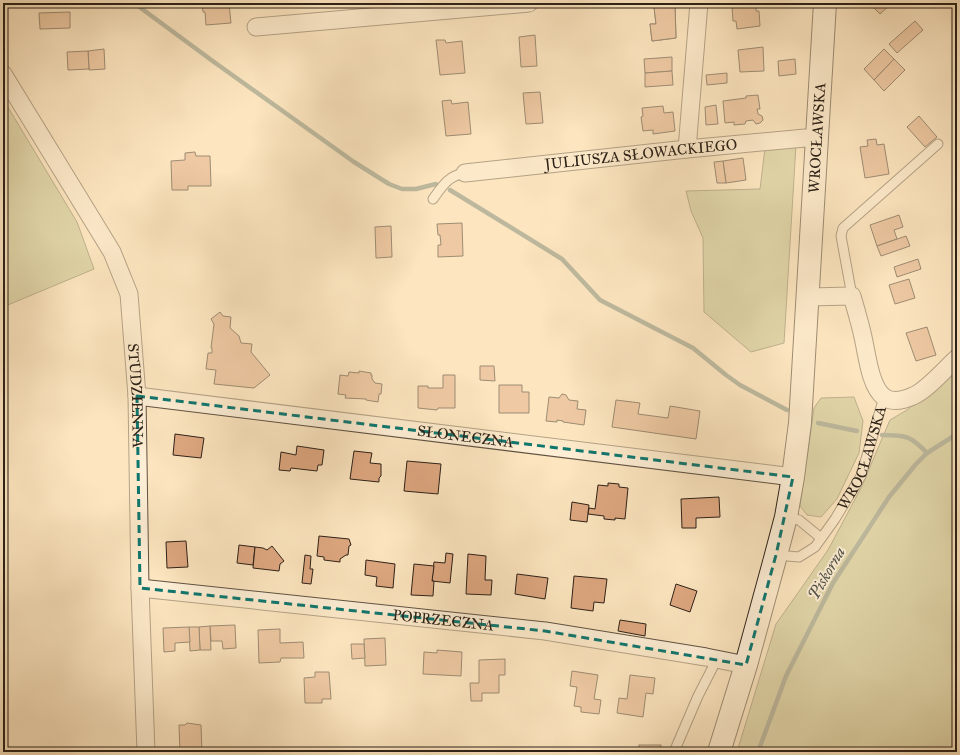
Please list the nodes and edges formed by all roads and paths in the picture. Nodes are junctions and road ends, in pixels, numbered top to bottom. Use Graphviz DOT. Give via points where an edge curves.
graph roads {
  1 [pos="529,3"];
  2 [pos="698,3"];
  3 [pos="826,3"];
  4 [pos="500,4"];
  5 [pos="256,27"];
  6 [pos="3,74"];
  7 [pos="817,140"];
  8 [pos="938,144"];
  9 [pos="687,149"];
  10 [pos="465,173"];
  11 [pos="433,199"];
  12 [pos="852,296"];
  13 [pos="808,297"];
  14 [pos="957,358"];
  15 [pos="137,396"];
  16 [pos="884,397"];
  17 [pos="793,477"];
  18 [pos="786,518"];
  19 [pos="822,538"];
  20 [pos="776,555"];
  21 [pos="140,588"];
  22 [pos="717,659"];
  23 [pos="746,665"];
  24 [pos="146,752"];
  25 [pos="674,752"];
  26 [pos="719,752"];
  1 -- 4 [label="street"];
  2 -- 9 [label="street"];
  3 -- 7 [label="main road, WROCŁAWSKA"];
  4 -- 5 [label="street"];
  6 -- 15 [label="street, STUDZIENNA" via="112,252 129,294"];
  7 -- 9 [label="street, JULIUSZA SŁOWACKIEGO" via="804,138"];
  7 -- 13 [label="main road, WROCŁAWSKA"];
  8 -- 12 [label="lane" via="843,228 841,236"];
  9 -- 10 [label="street, JULIUSZA SŁOWACKIEGO"];
  10 -- 11 [label="lane" via="446,181"];
  12 -- 13 [label="street"];
  12 -- 16 [label="street, WROCŁAWSKA" via="872,375 877,390"];
  13 -- 17 [label="main road, WROCŁAWSKA" via="800,423"];
  14 -- 16 [label="street" via="914,396 892,401"];
  15 -- 17 [label="street, SŁONECZNA"];
  15 -- 21 [label="street, STUDZIENNA"];
  16 -- 19 [label="lane, WROCŁAWSKA" via="861,476"];
  17 -- 18 [label="main road, WROCŁAWSKA"];
  18 -- 19 [label="lane" via="799,520"];
  18 -- 20 [label="main road, WROCŁAWSKA"];
  19 -- 20 [label="lane, WROCŁAWSKA" via="815,547 799,557"];
  20 -- 23 [label="main road, WROCŁAWSKA"];
  21 -- 22 [label="street, POPRZECZNA" via="545,631"];
  21 -- 24 [label="street, STUDZIENNA"];
  22 -- 23 [label="street, POPRZECZNA"];
  22 -- 25 [label="lane"];
  23 -- 26 [label="main road, WROCŁAWSKA"];
}
